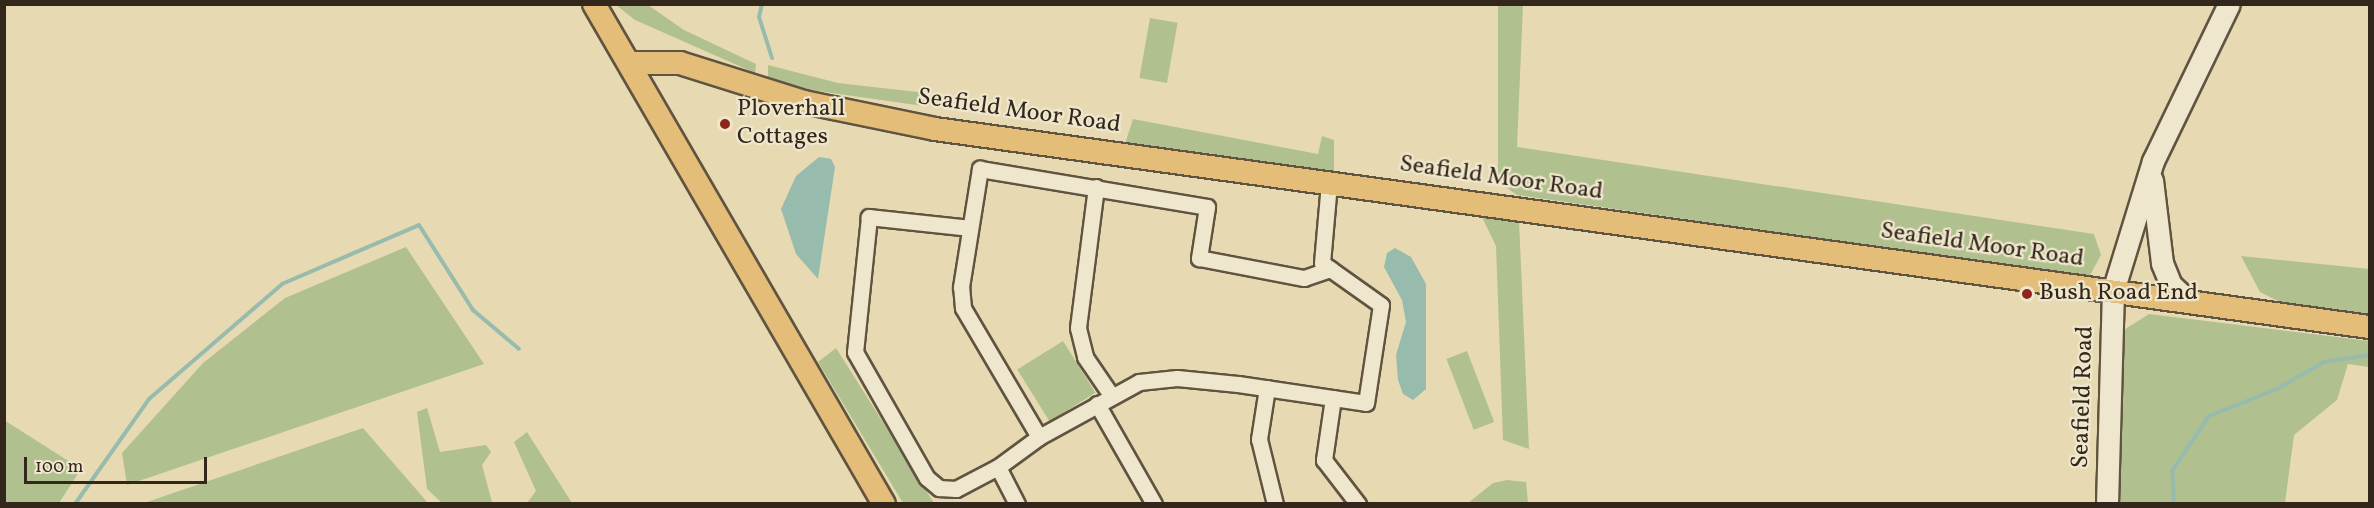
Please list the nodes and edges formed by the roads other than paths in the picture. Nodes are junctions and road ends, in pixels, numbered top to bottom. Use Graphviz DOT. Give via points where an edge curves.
graph roads {
  1 [pos="594,4"];
  2 [pos="2229,4"];
  3 [pos="630,63"];
  4 [pos="2153,161"];
  5 [pos="1329,183"];
  6 [pos="1096,187"];
  7 [pos="970,228"];
  8 [pos="1330,269"];
  9 [pos="2112,291"];
  10 [pos="2189,302"];
  11 [pos="2370,327"];
  12 [pos="1267,388"];
  13 [pos="1111,395"];
  14 [pos="1333,398"];
  15 [pos="1097,404"];
  16 [pos="1039,437"];
  17 [pos="998,467"];
  18 [pos="1271,502"];
  19 [pos="1360,503"];
  20 [pos="884,504"];
  21 [pos="1017,504"];
  22 [pos="1154,504"];
  23 [pos="2107,504"];
  1 -- 3 [label="main road"];
  2 -- 4 [label="street, Seafield Road"];
  3 -- 5 [label="main road, Seafield Moor Road" via="680,63 804,102 935,129"];
  3 -- 20 [label="main road"];
  4 -- 9 [label="street, Seafield Road"];
  4 -- 10 [label="street" via="2158,250 2171,285"];
  5 -- 8 [label="street" via="1322,263"];
  5 -- 9 [label="main road, Seafield Moor Road"];
  6 -- 7 [label="street" via="980,169"];
  6 -- 8 [label="street" via="1207,207 1199,258 1304,278"];
  6 -- 13 [label="street" via="1078,328 1085,357"];
  7 -- 16 [label="street" via="961,287 963,308"];
  7 -- 17 [label="street" via="869,217 855,352 927,478 939,488 956,489"];
  8 -- 14 [label="street" via="1381,305 1366,403"];
  9 -- 10 [label="main road, Seafield Moor Road"];
  9 -- 23 [label="street, Seafield Road"];
  10 -- 11 [label="main road, Seafield Moor Road"];
  12 -- 13 [label="street" via="1176,378 1139,382"];
  12 -- 14 [label="street"];
  12 -- 18 [label="street" via="1259,439"];
  13 -- 15 [label="street"];
  14 -- 19 [label="street" via="1324,460"];
  15 -- 16 [label="street"];
  15 -- 22 [label="street"];
  16 -- 17 [label="street"];
  17 -- 21 [label="street"];
}
